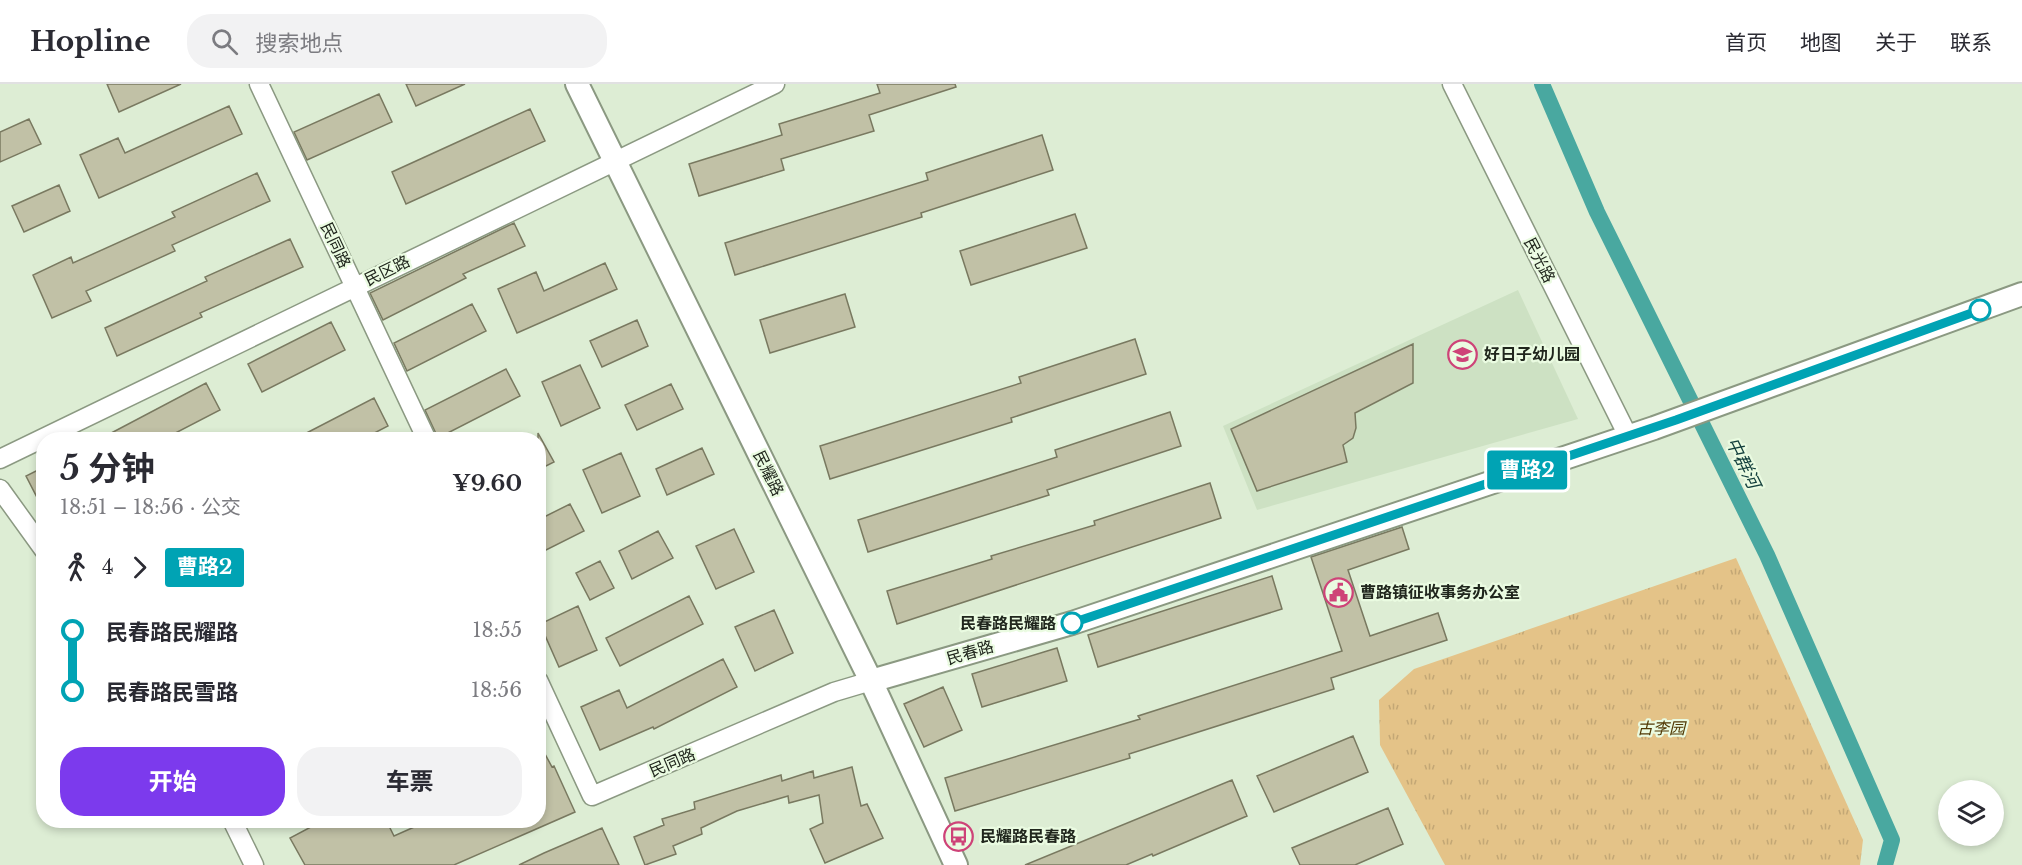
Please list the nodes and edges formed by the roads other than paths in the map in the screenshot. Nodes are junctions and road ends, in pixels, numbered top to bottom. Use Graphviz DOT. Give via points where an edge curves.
graph roads {
  1 [pos="259,84"];
  2 [pos="578,84"];
  3 [pos="775,84"];
  4 [pos="1452,84"];
  5 [pos="615,160"];
  6 [pos="355,285"];
  7 [pos="2022,294"];
  8 [pos="55,432"];
  9 [pos="423,432"];
  10 [pos="1628,436"];
  11 [pos="36,441"];
  12 [pos="0,459"];
  13 [pos="0,489"];
  14 [pos="36,539"];
  15 [pos="871,681"];
  16 [pos="546,698"];
  17 [pos="236,828"];
  18 [pos="254,865"];
  19 [pos="956,865"];
  1 -- 6 [label="street, 民同路"];
  2 -- 5 [label="street, 民耀路"];
  3 -- 5 [label="street, 民区路"];
  4 -- 10 [label="street, 民光路"];
  5 -- 6 [label="street, 民区路"];
  5 -- 15 [label="street, 民耀路"];
  6 -- 8 [label="street, 民区路"];
  6 -- 9 [label="street, 民同路"];
  7 -- 10 [label="street, 民春路"];
  10 -- 15 [label="street, 民春路" via="1072,623"];
  11 -- 12 [label="street, 民区路"];
  13 -- 14 [label="street"];
  15 -- 16 [label="street, 民同路" via="834,692 592,796"];
  15 -- 19 [label="street, 民耀路"];
  17 -- 18 [label="street"];
}
